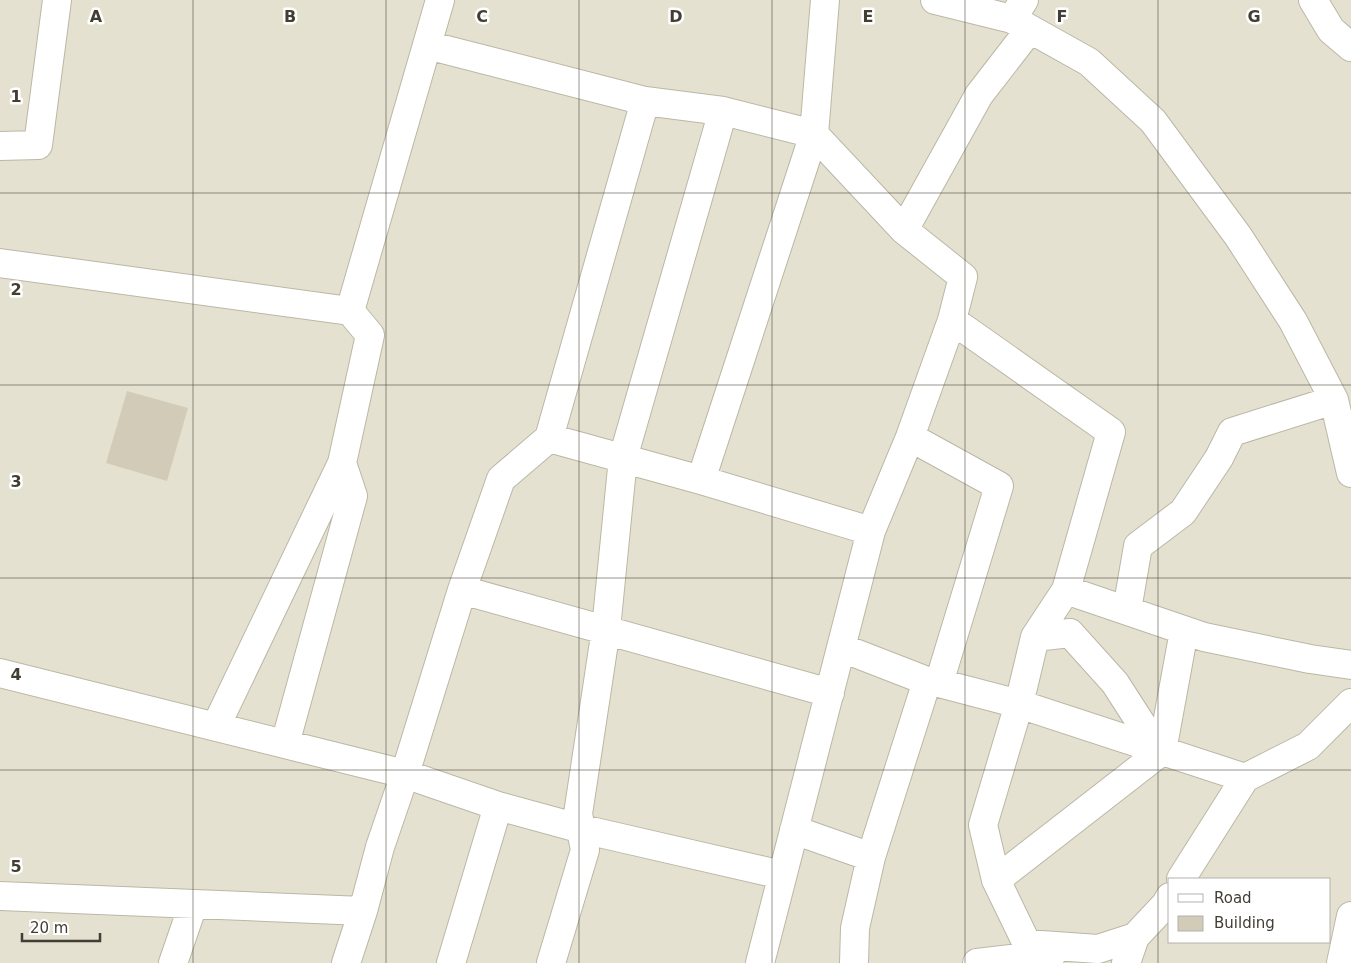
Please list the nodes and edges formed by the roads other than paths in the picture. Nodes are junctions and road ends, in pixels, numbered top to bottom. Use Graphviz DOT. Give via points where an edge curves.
graph roads {
  1 [pos="57,0"];
  2 [pos="440,0"];
  3 [pos="825,0"];
  4 [pos="935,0"];
  5 [pos="1313,0"];
  6 [pos="1022,16"];
  7 [pos="427,45"];
  8 [pos="1351,47"];
  9 [pos="645,101"];
  10 [pos="723,111"];
  11 [pos="814,134"];
  12 [pos="0,146"];
  13 [pos="904,230"];
  14 [pos="0,263"];
  15 [pos="350,311"];
  16 [pos="952,320"];
  17 [pos="1334,400"];
  18 [pos="910,437"];
  19 [pos="549,438"];
  20 [pos="623,458"];
  21 [pos="342,463"];
  22 [pos="1351,473"];
  23 [pos="701,480"];
  24 [pos="871,531"];
  25 [pos="462,590"];
  26 [pos="1066,590"];
  27 [pos="1127,610"];
  28 [pos="606,629"];
  29 [pos="1184,631"];
  30 [pos="1035,637"];
  31 [pos="842,648"];
  32 [pos="1351,664"];
  33 [pos="0,673"];
  34 [pos="933,682"];
  35 [pos="830,693"];
  36 [pos="1351,703"];
  37 [pos="1019,704"];
  38 [pos="216,726"];
  39 [pos="285,744"];
  40 [pos="1162,751"];
  41 [pos="405,774"];
  42 [pos="1246,778"];
  43 [pos="498,806"];
  44 [pos="582,830"];
  45 [pos="794,830"];
  46 [pos="871,857"];
  47 [pos="782,875"];
  48 [pos="1182,878"];
  49 [pos="996,880"];
  50 [pos="0,896"];
  51 [pos="1168,899"];
  52 [pos="194,904"];
  53 [pos="363,911"];
  54 [pos="1351,916"];
  55 [pos="1135,937"];
  56 [pos="1098,949"];
  57 [pos="173,963"];
  58 [pos="346,963"];
  59 [pos="452,963"];
  60 [pos="551,963"];
  61 [pos="760,963"];
  62 [pos="854,963"];
  63 [pos="977,963"];
  64 [pos="1126,963"];
  65 [pos="1341,963"];
  1 -- 12 [label="street" via="38,145"];
  2 -- 7 [label="street"];
  3 -- 11 [label="street"];
  4 -- 6 [label="street"];
  5 -- 8 [label="street" via="1331,30"];
  6 -- 13 [label="street"];
  6 -- 17 [label="street" via="1089,62 1154,121 1238,236 1293,321"];
  7 -- 9 [label="street"];
  7 -- 15 [label="street"];
  9 -- 10 [label="street"];
  9 -- 19 [label="street"];
  10 -- 11 [label="street"];
  10 -- 20 [label="street"];
  11 -- 13 [label="street"];
  11 -- 23 [label="street"];
  13 -- 16 [label="street" via="962,277"];
  14 -- 15 [label="street"];
  15 -- 21 [label="street" via="370,335"];
  16 -- 18 [label="street"];
  16 -- 26 [label="street" via="1111,432"];
  17 -- 22 [label="street"];
  17 -- 27 [label="street" via="1232,432 1183,512 1138,546"];
  18 -- 24 [label="street"];
  18 -- 34 [label="street" via="999,486"];
  19 -- 20 [label="street"];
  19 -- 25 [label="street" via="501,479"];
  20 -- 23 [label="street"];
  20 -- 28 [label="street"];
  21 -- 38 [label="street"];
  21 -- 39 [label="street" via="353,496"];
  23 -- 24 [label="street"];
  24 -- 31 [label="street"];
  25 -- 28 [label="street"];
  25 -- 41 [label="street"];
  26 -- 27 [label="street"];
  26 -- 30 [label="street"];
  27 -- 29 [label="street"];
  28 -- 35 [label="street"];
  28 -- 44 [label="street" via="578,814"];
  29 -- 32 [label="street" via="1310,659"];
  29 -- 40 [label="street"];
  30 -- 37 [label="street"];
  30 -- 40 [label="street" via="1070,633 1115,683"];
  31 -- 34 [label="street"];
  31 -- 35 [label="street"];
  33 -- 38 [label="street"];
  34 -- 37 [label="street"];
  34 -- 46 [label="street"];
  35 -- 45 [label="street"];
  36 -- 42 [label="street" via="1308,746"];
  37 -- 40 [label="street"];
  37 -- 49 [label="street" via="983,825"];
  38 -- 39 [label="street"];
  39 -- 41 [label="street"];
  40 -- 42 [label="street"];
  40 -- 49 [label="street"];
  41 -- 43 [label="street"];
  41 -- 53 [label="street"];
  42 -- 48 [label="street"];
  43 -- 44 [label="street"];
  43 -- 59 [label="street"];
  44 -- 47 [label="street"];
  44 -- 60 [label="street" via="585,850"];
  45 -- 46 [label="street"];
  45 -- 47 [label="street"];
  46 -- 62 [label="street" via="854,928"];
  47 -- 61 [label="street"];
  49 -- 56 [label="street" via="1027,944"];
  50 -- 52 [label="street"];
  51 -- 55 [label="street"];
  52 -- 53 [label="street"];
  52 -- 57 [label="street"];
  53 -- 58 [label="street"];
  54 -- 65 [label="street"];
  55 -- 56 [label="street"];
  55 -- 64 [label="street"];
  56 -- 63 [label="street"];
}
